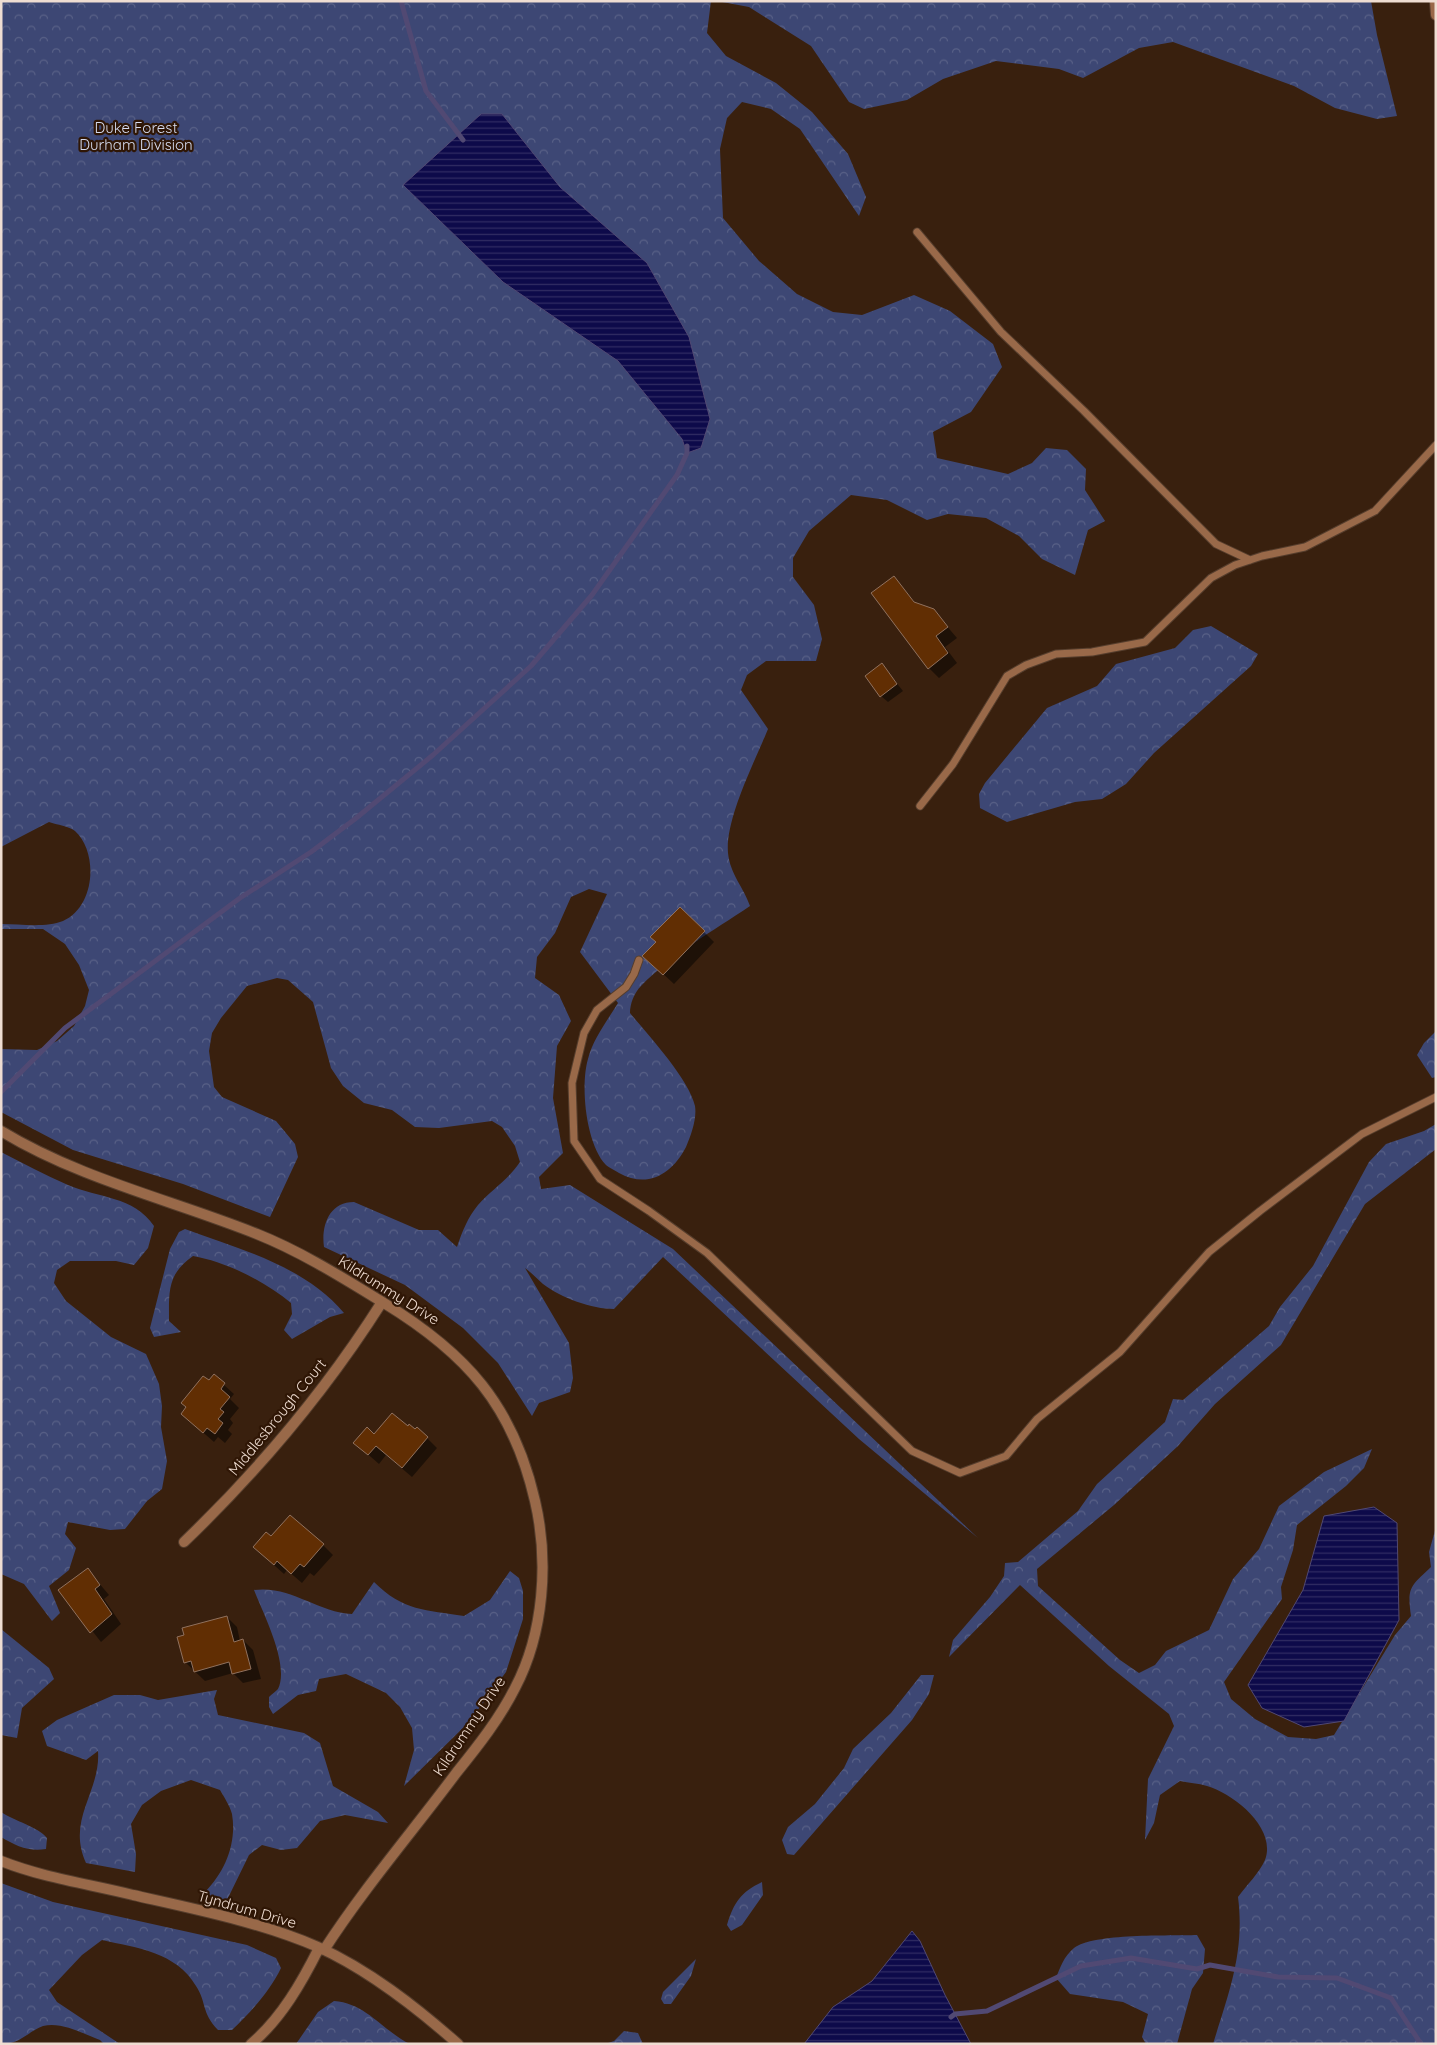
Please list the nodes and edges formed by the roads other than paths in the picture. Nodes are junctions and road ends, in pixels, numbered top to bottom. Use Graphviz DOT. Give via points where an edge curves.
graph roads {
  1 [pos="1435,1"];
  2 [pos="1436,15"];
  3 [pos="916,232"];
  4 [pos="1436,445"];
  5 [pos="1250,560"];
  6 [pos="920,806"];
  7 [pos="639,960"];
  8 [pos="1436,1098"];
  9 [pos="1,1132"];
  10 [pos="382,1302"];
  11 [pos="184,1542"];
  12 [pos="1,1861"];
  13 [pos="322,1949"];
  14 [pos="251,2044"];
  15 [pos="458,2044"];
  1 -- 2 [label="street"];
  3 -- 5 [label="lane" via="1001,332 1216,544"];
  4 -- 5 [label="lane" via="1375,511 1305,547"];
  5 -- 6 [label="lane" via="1211,578 1145,642 1092,652 1056,654 1007,676 953,764"];
  7 -- 8 [label="lane" via="626,987 598,1010 584,1033 572,1083 574,1141 600,1179 707,1253 912,1451 960,1473 1006,1456 1037,1419 1120,1352 1209,1252 1260,1211 1362,1134"];
  9 -- 10 [label="street, Kildrummy Drive" via="74,1168 275,1242 338,1274"];
  10 -- 11 [label="street, Middlesbrough Court" via="290,1431 247,1480"];
  10 -- 13 [label="street, Kildrummy Drive" via="434,1336 463,1362 482,1383 506,1419 527,1468 536,1505 542,1540 542,1575 532,1643 515,1688 475,1749"];
  12 -- 13 [label="street, Tyndrum Drive" via="56,1878 236,1920"];
  13 -- 14 [label="street, Kildrummy Drive" via="266,2032"];
  13 -- 15 [label="street, Tyndrum Drive" via="371,1977"];
}
